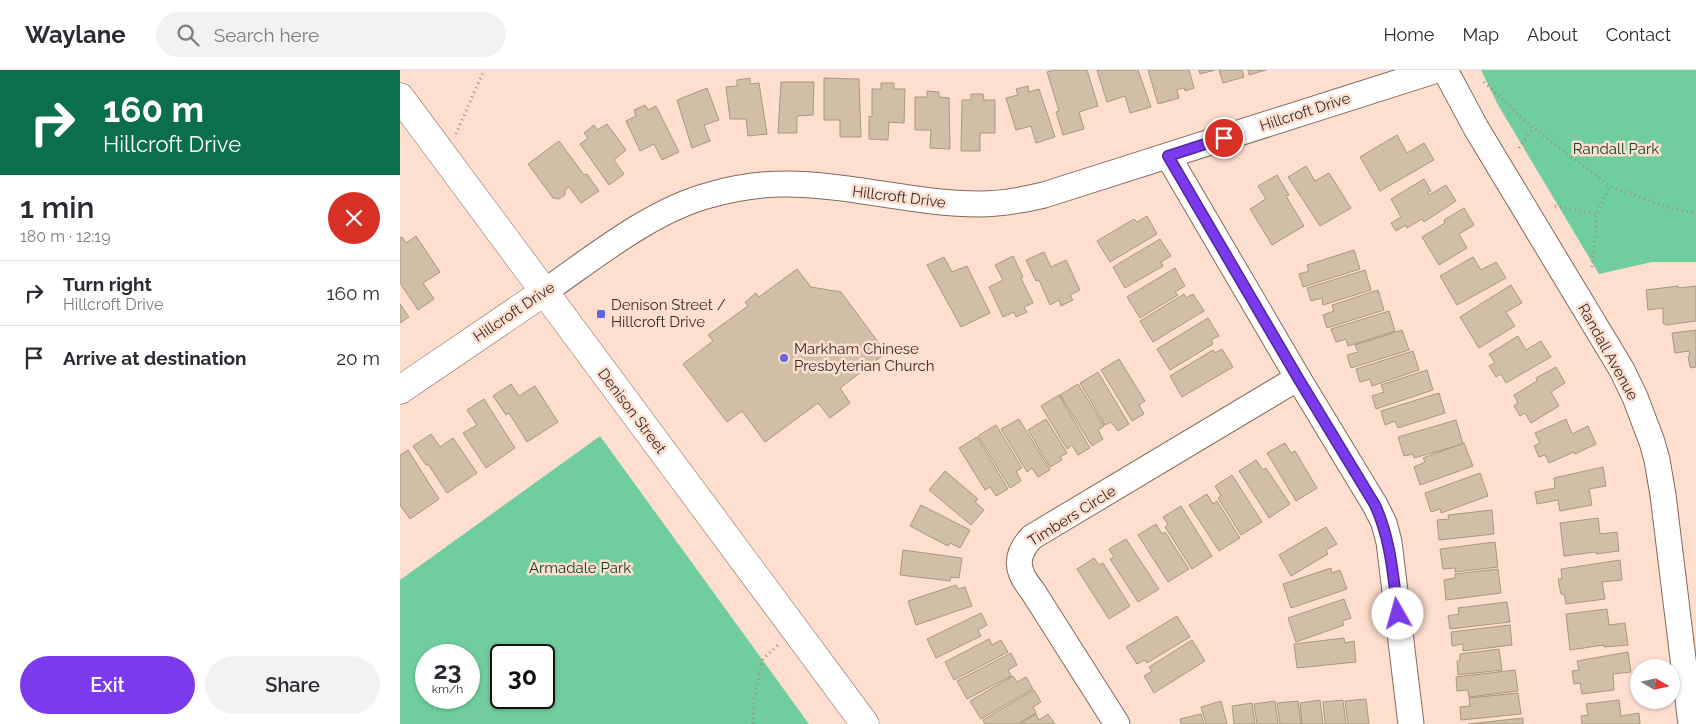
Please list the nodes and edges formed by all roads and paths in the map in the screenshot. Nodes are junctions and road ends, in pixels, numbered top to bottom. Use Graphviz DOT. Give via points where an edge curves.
graph roads {
  1 [pos="484,70"];
  2 [pos="1437,70"];
  3 [pos="1445,70"];
  4 [pos="1484,82"];
  5 [pos="400,98"];
  6 [pos="463,119"];
  7 [pos="1533,128"];
  8 [pos="1520,148"];
  9 [pos="1168,156"];
  10 [pos="1610,186"];
  11 [pos="1555,206"];
  12 [pos="1696,213"];
  13 [pos="1597,214"];
  14 [pos="1592,267"];
  15 [pos="544,292"];
  16 [pos="1298,378"];
  17 [pos="400,390"];
  18 [pos="763,659"];
  19 [pos="753,724"];
  20 [pos="865,724"];
  21 [pos="1117,724"];
  22 [pos="1410,724"];
  23 [pos="1691,724"];
  1 -- 6 [label="path"];
  2 -- 9 [label="street, Hillcroft Drive"];
  3 -- 23 [label="street, Randall Avenue" via="1503,175 1622,370 1644,420 1657,460 1663,495"];
  4 -- 7 [label="path"];
  5 -- 15 [label="street, Denison Street"];
  7 -- 8 [label="path"];
  7 -- 10 [label="path"];
  9 -- 15 [label="street, Hillcroft Drive" via="1044,195 990,204 952,203 802,185 764,185 708,195 651,220"];
  9 -- 16 [label="street"];
  10 -- 12 [label="path" via="1669,208"];
  10 -- 13 [label="path"];
  11 -- 13 [label="path"];
  13 -- 14 [label="path"];
  15 -- 17 [label="street, Hillcroft Drive"];
  15 -- 20 [label="street, Denison Street"];
  16 -- 21 [label="street, Timbers Circle" via="1032,537 1024,546 1019,568 1023,580"];
  16 -- 22 [label="street" via="1384,524 1389,542"];
  18 -- 19 [label="path" via="754,698"];
}
